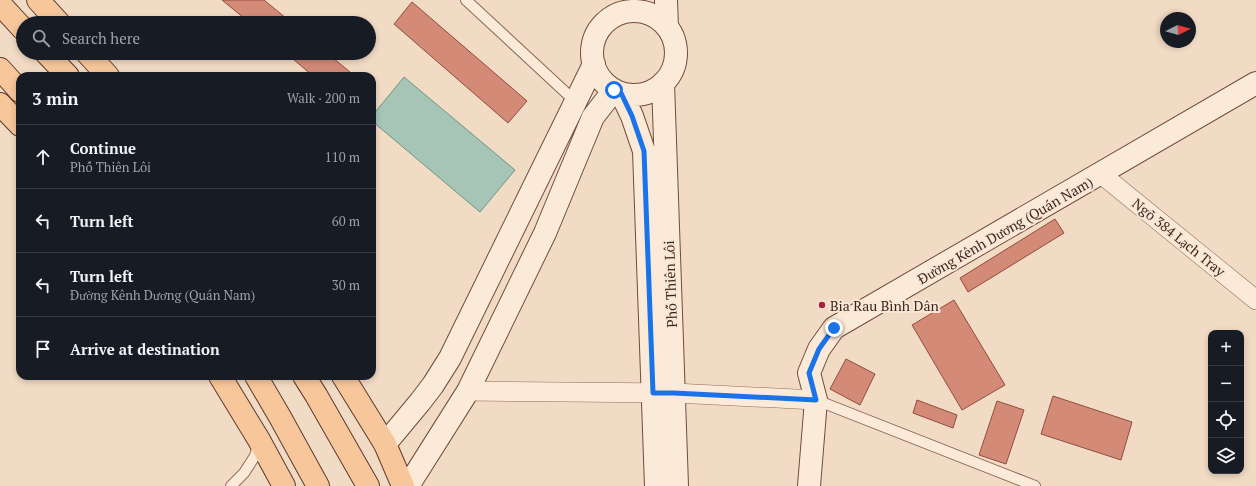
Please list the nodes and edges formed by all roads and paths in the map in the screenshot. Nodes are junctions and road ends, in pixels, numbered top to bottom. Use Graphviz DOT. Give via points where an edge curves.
graph roads {
  1 [pos="38,0"];
  2 [pos="466,0"];
  3 [pos="666,0"];
  4 [pos="0,4"];
  5 [pos="618,8"];
  6 [pos="53,16"];
  7 [pos="16,21"];
  8 [pos="667,27"];
  9 [pos="53,60"];
  10 [pos="93,60"];
  11 [pos="594,64"];
  12 [pos="0,69"];
  13 [pos="64,72"];
  14 [pos="104,72"];
  15 [pos="663,83"];
  16 [pos="1256,83"];
  17 [pos="16,87"];
  18 [pos="618,92"];
  19 [pos="576,102"];
  20 [pos="0,104"];
  21 [pos="16,121"];
  22 [pos="644,151"];
  23 [pos="665,154"];
  24 [pos="1101,174"];
  25 [pos="1256,300"];
  26 [pos="222,380"];
  27 [pos="258,380"];
  28 [pos="307,380"];
  29 [pos="345,380"];
  30 [pos="468,390"];
  31 [pos="663,393"];
  32 [pos="816,400"];
  33 [pos="280,417"];
  34 [pos="259,440"];
  35 [pos="385,444"];
  36 [pos="236,484"];
  37 [pos="284,486"];
  38 [pos="318,486"];
  39 [pos="368,486"];
  40 [pos="403,486"];
  41 [pos="408,486"];
  42 [pos="656,486"];
  43 [pos="677,486"];
  44 [pos="809,486"];
  45 [pos="1035,486"];
  1 -- 6 [label="main road"];
  2 -- 19 [label="lane"];
  3 -- 8 [label="street"];
  4 -- 7 [label="main road"];
  5 -- 8 [label="street" via="652,15"];
  5 -- 11 [label="street" via="595,36 592,50"];
  8 -- 15 [label="street" via="676,50 671,73"];
  9 -- 13 [label="main road"];
  10 -- 14 [label="main road"];
  11 -- 18 [label="street" via="605,84"];
  11 -- 19 [label="street"];
  12 -- 17 [label="main road"];
  15 -- 18 [label="street" via="643,94"];
  15 -- 23 [label="street, Phố Thiên Lôi"];
  16 -- 24 [label="street, Đường Kênh Dương (Quán Nam)"];
  18 -- 22 [label="street, Phố Thiên Lôi" via="632,116"];
  18 -- 30 [label="street" via="593,117 545,233"];
  19 -- 35 [label="street" via="450,358 425,396"];
  20 -- 21 [label="main road"];
  22 -- 23 [label="street" via="648,143 654,142 660,143"];
  22 -- 31 [label="street, Phố Thiên Lôi"];
  23 -- 31 [label="street, Phố Thiên Lôi"];
  24 -- 25 [label="street, Ngõ 384 Lạch Tray"];
  24 -- 32 [label="street, Đường Kênh Dương (Quán Nam)" via="834,328 819,349 809,373"];
  26 -- 34 [label="main road"];
  27 -- 33 [label="main road"];
  28 -- 39 [label="main road"];
  29 -- 35 [label="main road"];
  30 -- 31 [label="street"];
  30 -- 41 [label="street"];
  31 -- 32 [label="street"];
  31 -- 42 [label="street, Phố Thiên Lôi"];
  31 -- 43 [label="street, Phố Thiên Lôi"];
  32 -- 44 [label="street, Đường Kênh Dương (Quán Nam)"];
  32 -- 45 [label="lane"];
  33 -- 34 [label="main road"];
  33 -- 38 [label="main road"];
  34 -- 36 [label="lane" via="255,456"];
  34 -- 37 [label="main road"];
  35 -- 40 [label="main road"];
}
